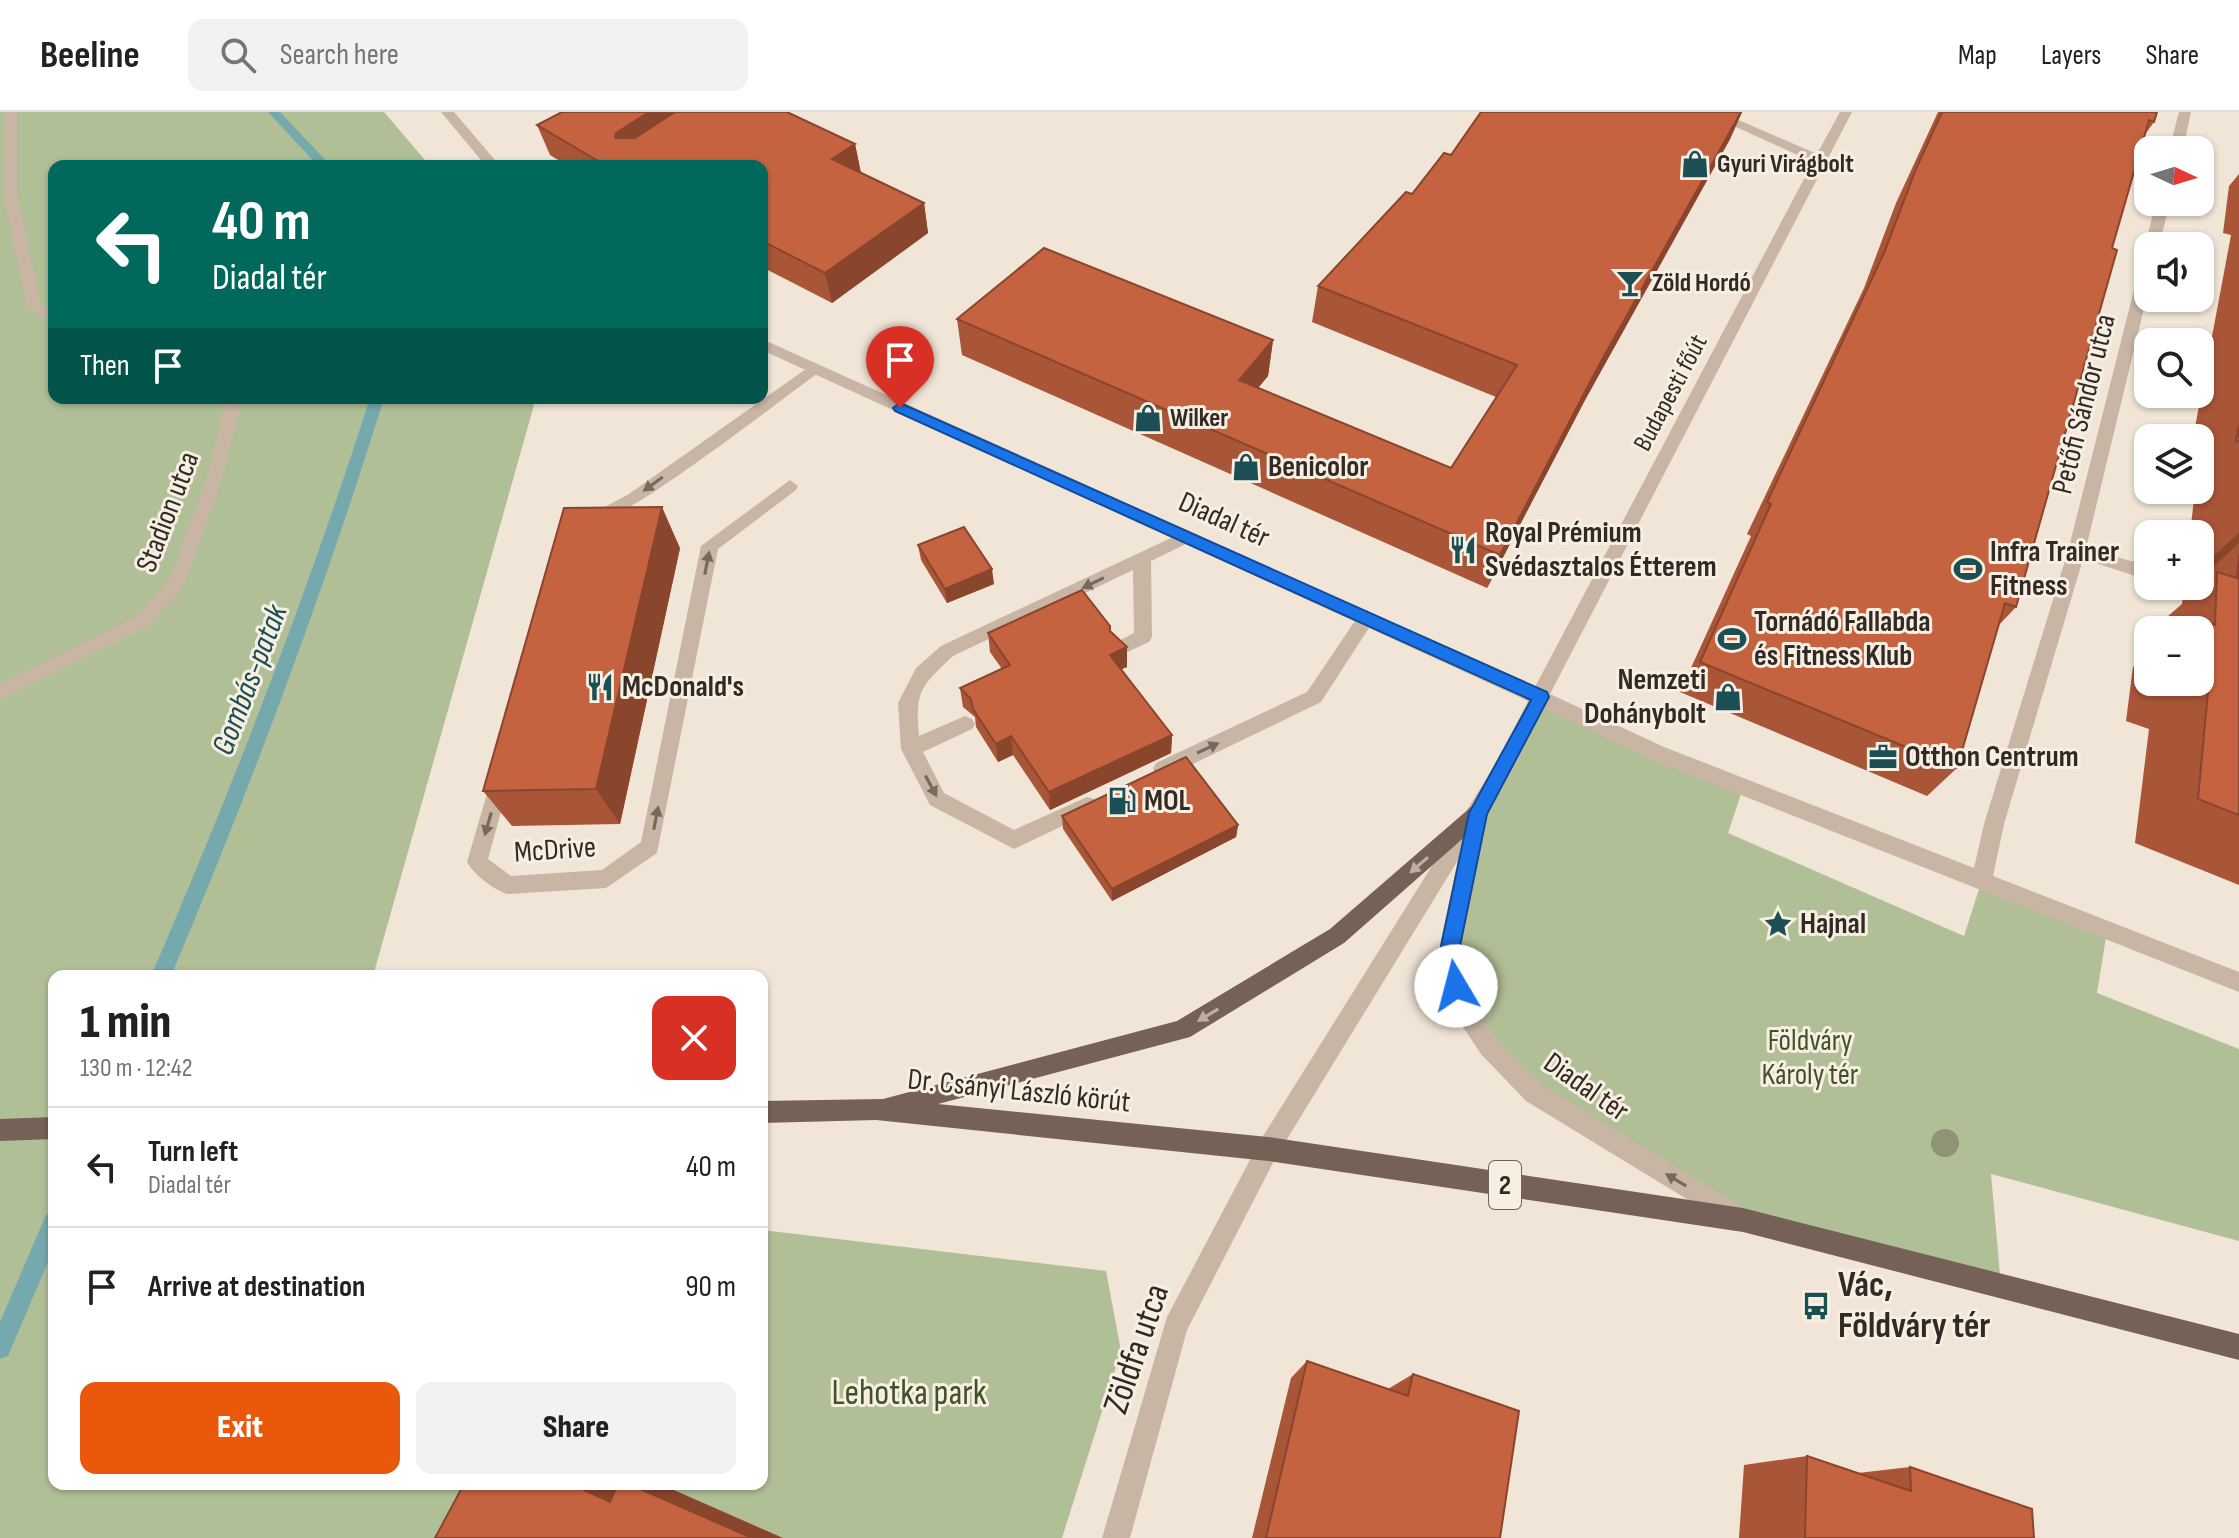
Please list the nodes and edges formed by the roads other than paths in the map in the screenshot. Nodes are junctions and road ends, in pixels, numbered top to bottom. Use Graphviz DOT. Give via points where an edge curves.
graph roads {
  1 [pos="11,112"];
  2 [pos="447,112"];
  3 [pos="1709,112"];
  4 [pos="1846,112"];
  5 [pos="2185,112"];
  6 [pos="2179,136"];
  7 [pos="488,160"];
  8 [pos="1822,161"];
  9 [pos="5,194"];
  10 [pos="2136,312"];
  11 [pos="48,315"];
  12 [pos="768,347"];
  13 [pos="813,369"];
  14 [pos="768,402"];
  15 [pos="230,404"];
  16 [pos="765,404"];
  17 [pos="790,486"];
  18 [pos="582,526"];
  19 [pos="1188,536"];
  20 [pos="2077,551"];
  21 [pos="1142,559"];
  22 [pos="2134,569"];
  23 [pos="2214,594"];
  24 [pos="2239,602"];
  25 [pos="1367,617"];
  26 [pos="1121,648"];
  27 [pos="0,693"];
  28 [pos="1541,697"];
  29 [pos="965,724"];
  30 [pos="911,749"];
  31 [pos="506,758"];
  32 [pos="1143,779"];
  33 [pos="1100,799"];
  34 [pos="1478,813"];
  35 [pos="1981,883"];
  36 [pos="2239,982"];
  37 [pos="876,1109"];
  38 [pos="768,1112"];
  39 [pos="48,1128"];
  40 [pos="0,1130"];
  41 [pos="1268,1149"];
  42 [pos="1743,1220"];
  43 [pos="2239,1347"];
  44 [pos="1116,1538"];
  1 -- 9 [label="street"];
  2 -- 7 [label="street"];
  3 -- 8 [label="street"];
  4 -- 8 [label="street, Budapesti főút"];
  5 -- 6 [label="street"];
  8 -- 28 [label="street, Budapesti főút"];
  9 -- 11 [label="street" via="34,307"];
  10 -- 20 [label="street, Petőfi Sándor utca"];
  12 -- 13 [label="street, Diadal tér"];
  13 -- 14 [label="street, one-way"];
  13 -- 19 [label="street, Diadal tér"];
  15 -- 27 [label="street, Stadion utca" via="213,483 178,581 143,621"];
  16 -- 18 [label="street, one-way" via="635,498"];
  31 -- 17 [label="street, McDrive, one-way" via="477,862 507,885 606,879 650,847 710,546"];
  19 -- 21 [label="street"];
  19 -- 25 [label="street, Diadal tér"];
  20 -- 22 [label="street"];
  20 -- 35 [label="street, Petőfi Sándor utca"];
  21 -- 26 [label="street" via="1143,637"];
  21 -- 30 [label="street, one-way" via="947,651 923,673 907,703"];
  23 -- 24 [label="street"];
  25 -- 28 [label="street, Diadal tér"];
  32 -- 25 [label="street, one-way" via="1314,697"];
  28 -- 34 [label="street, Diadal tér"];
  28 -- 35 [label="street" via="1657,753"];
  29 -- 30 [label="street"];
  30 -- 33 [label="street, one-way" via="937,799 1014,840"];
  34 -- 37 [label="main road, one-way" via="1337,936 1182,1030"];
  34 -- 41 [label="street, Diadal tér"];
  42 -- 34 [label="street, Diadal tér, one-way" via="1534,1093 1489,1047 1469,1017 1456,986 1451,946"];
  35 -- 36 [label="street"];
  37 -- 38 [label="main road, Dr. Csányi László körút / 2"];
  37 -- 41 [label="main road, Dr. Csányi László körút / 2"];
  39 -- 40 [label="main road"];
  41 -- 42 [label="main road, 2"];
  41 -- 44 [label="street, Zöldfa utca" via="1176,1326"];
  42 -- 43 [label="main road, 2"];
}
